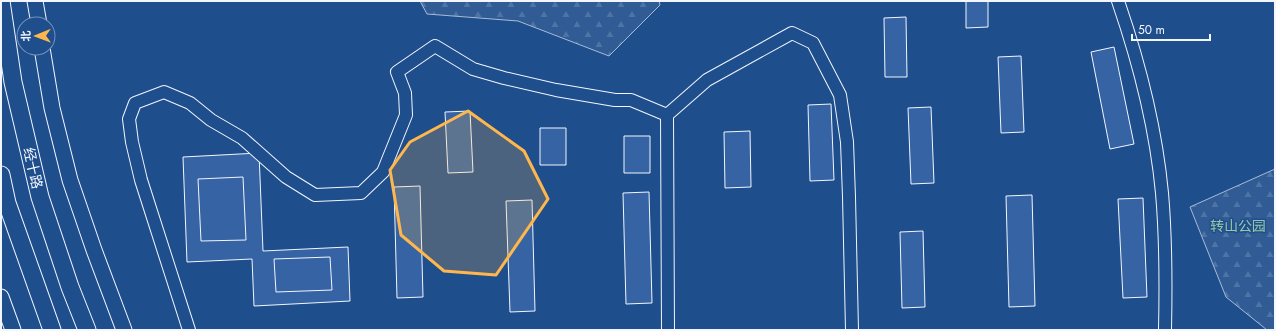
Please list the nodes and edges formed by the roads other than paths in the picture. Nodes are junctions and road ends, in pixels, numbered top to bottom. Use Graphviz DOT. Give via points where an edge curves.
graph roads {
  1 [pos="1,1"];
  2 [pos="35,1"];
  3 [pos="1118,1"];
  4 [pos="38,16"];
  5 [pos="43,56"];
  6 [pos="667,115"];
  7 [pos="1,175"];
  8 [pos="1,297"];
  9 [pos="13,330"];
  10 [pos="52,330"];
  11 [pos="87,330"];
  12 [pos="124,330"];
  13 [pos="189,330"];
  14 [pos="668,330"];
  15 [pos="852,330"];
  16 [pos="1165,330"];
  1 -- 11 [label="highway, 经十路" via="13,82 40,197"];
  2 -- 4 [label="main road"];
  3 -- 16 [label="street" via="1132,40 1154,135 1162,193"];
  5 -- 12 [label="main road" via="52,108 70,180"];
  6 -- 13 [label="street" via="631,100 615,100 556,90 473,69 435,46 397,72 405,93 406,115 383,172 361,193 315,195 286,177 242,138 211,120 190,103 164,92 135,103 129,119 140,180"];
  6 -- 14 [label="street"];
  6 -- 15 [label="street" via="707,80 792,33 813,43 840,95 847,142"];
  7 -- 10 [label="highway"];
  8 -- 9 [label="main road"];
}
